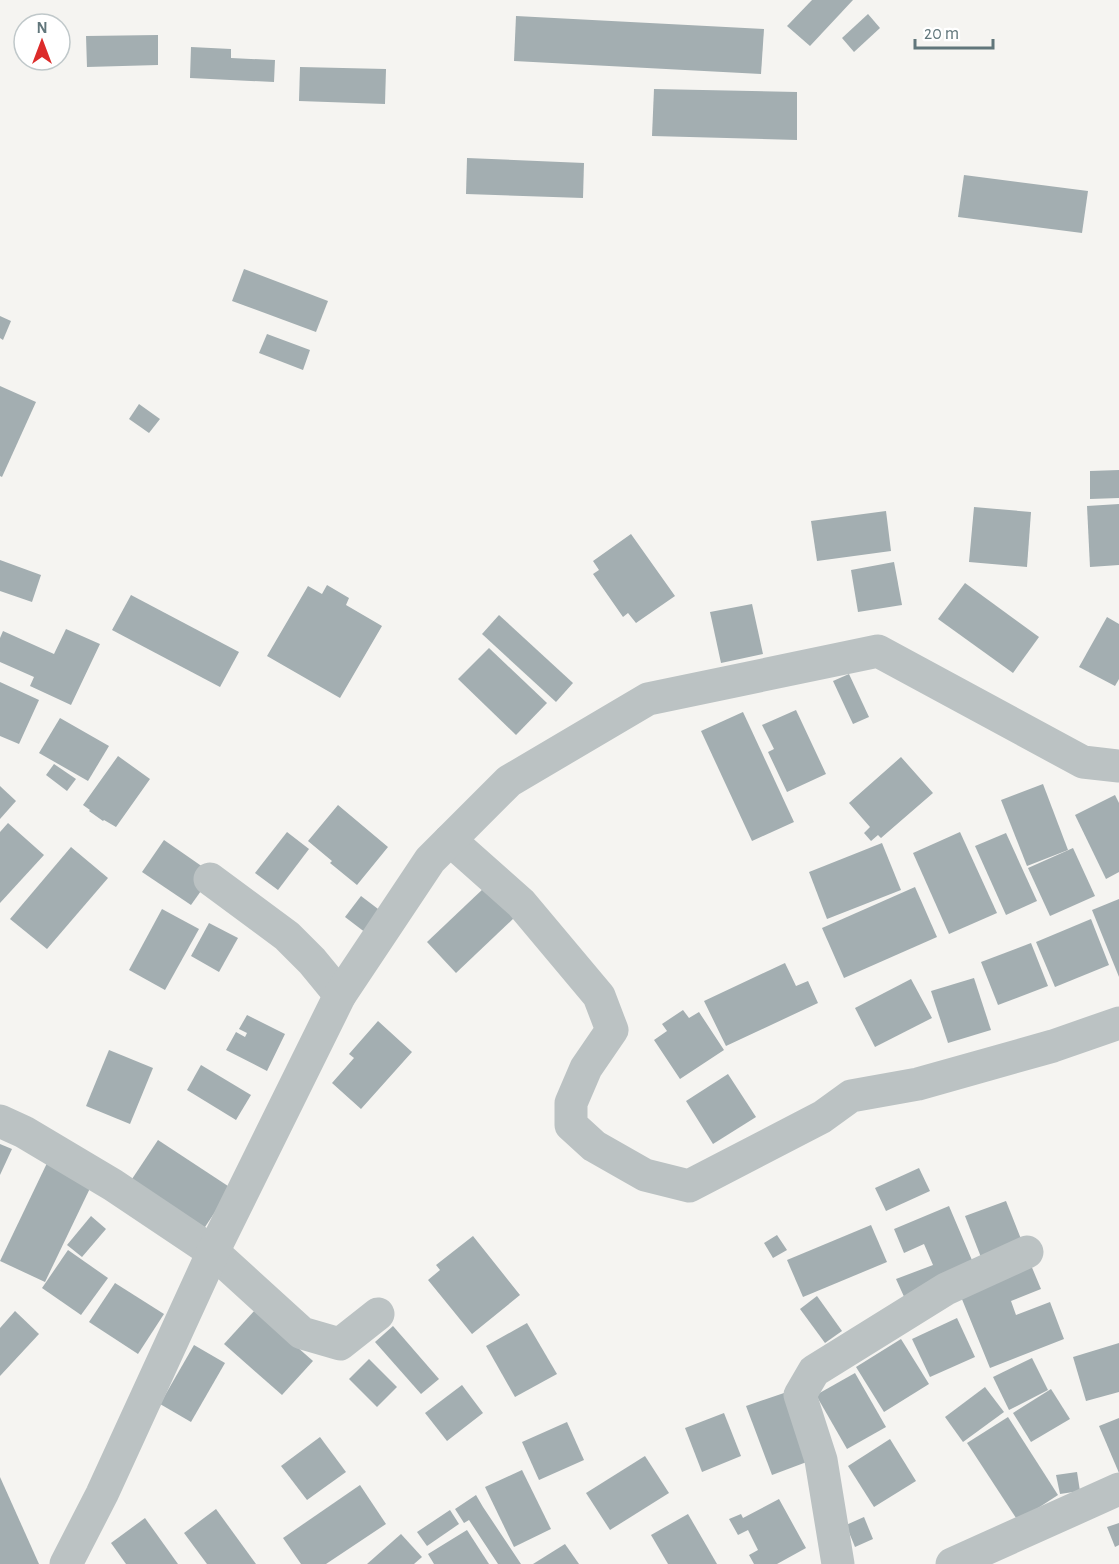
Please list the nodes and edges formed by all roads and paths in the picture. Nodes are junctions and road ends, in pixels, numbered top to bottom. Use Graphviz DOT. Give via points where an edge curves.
graph roads {
  1 [pos="1119,766"];
  2 [pos="450,840"];
  3 [pos="210,879"];
  4 [pos="339,994"];
  5 [pos="1119,1023"];
  6 [pos="0,1121"];
  7 [pos="213,1252"];
  8 [pos="1027,1252"];
  9 [pos="378,1314"];
  10 [pos="1119,1489"];
  11 [pos="66,1564"];
  12 [pos="838,1564"];
  13 [pos="952,1564"];
  1 -- 2 [label="street" via="1083,762 878,651 648,699 509,781"];
  2 -- 4 [label="street" via="430,860"];
  2 -- 5 [label="street" via="521,903 599,996 612,1030 582,1077 571,1103 571,1125 594,1146 645,1175 689,1186 822,1117 851,1096 918,1084"];
  3 -- 4 [label="street" via="287,936"];
  4 -- 7 [label="street"];
  6 -- 7 [label="street" via="113,1185"];
  7 -- 9 [label="street" via="302,1333 340,1344"];
  7 -- 11 [label="street"];
  8 -- 12 [label="street" via="946,1289 814,1371 800,1395 821,1460"];
  10 -- 13 [label="street"];
}
